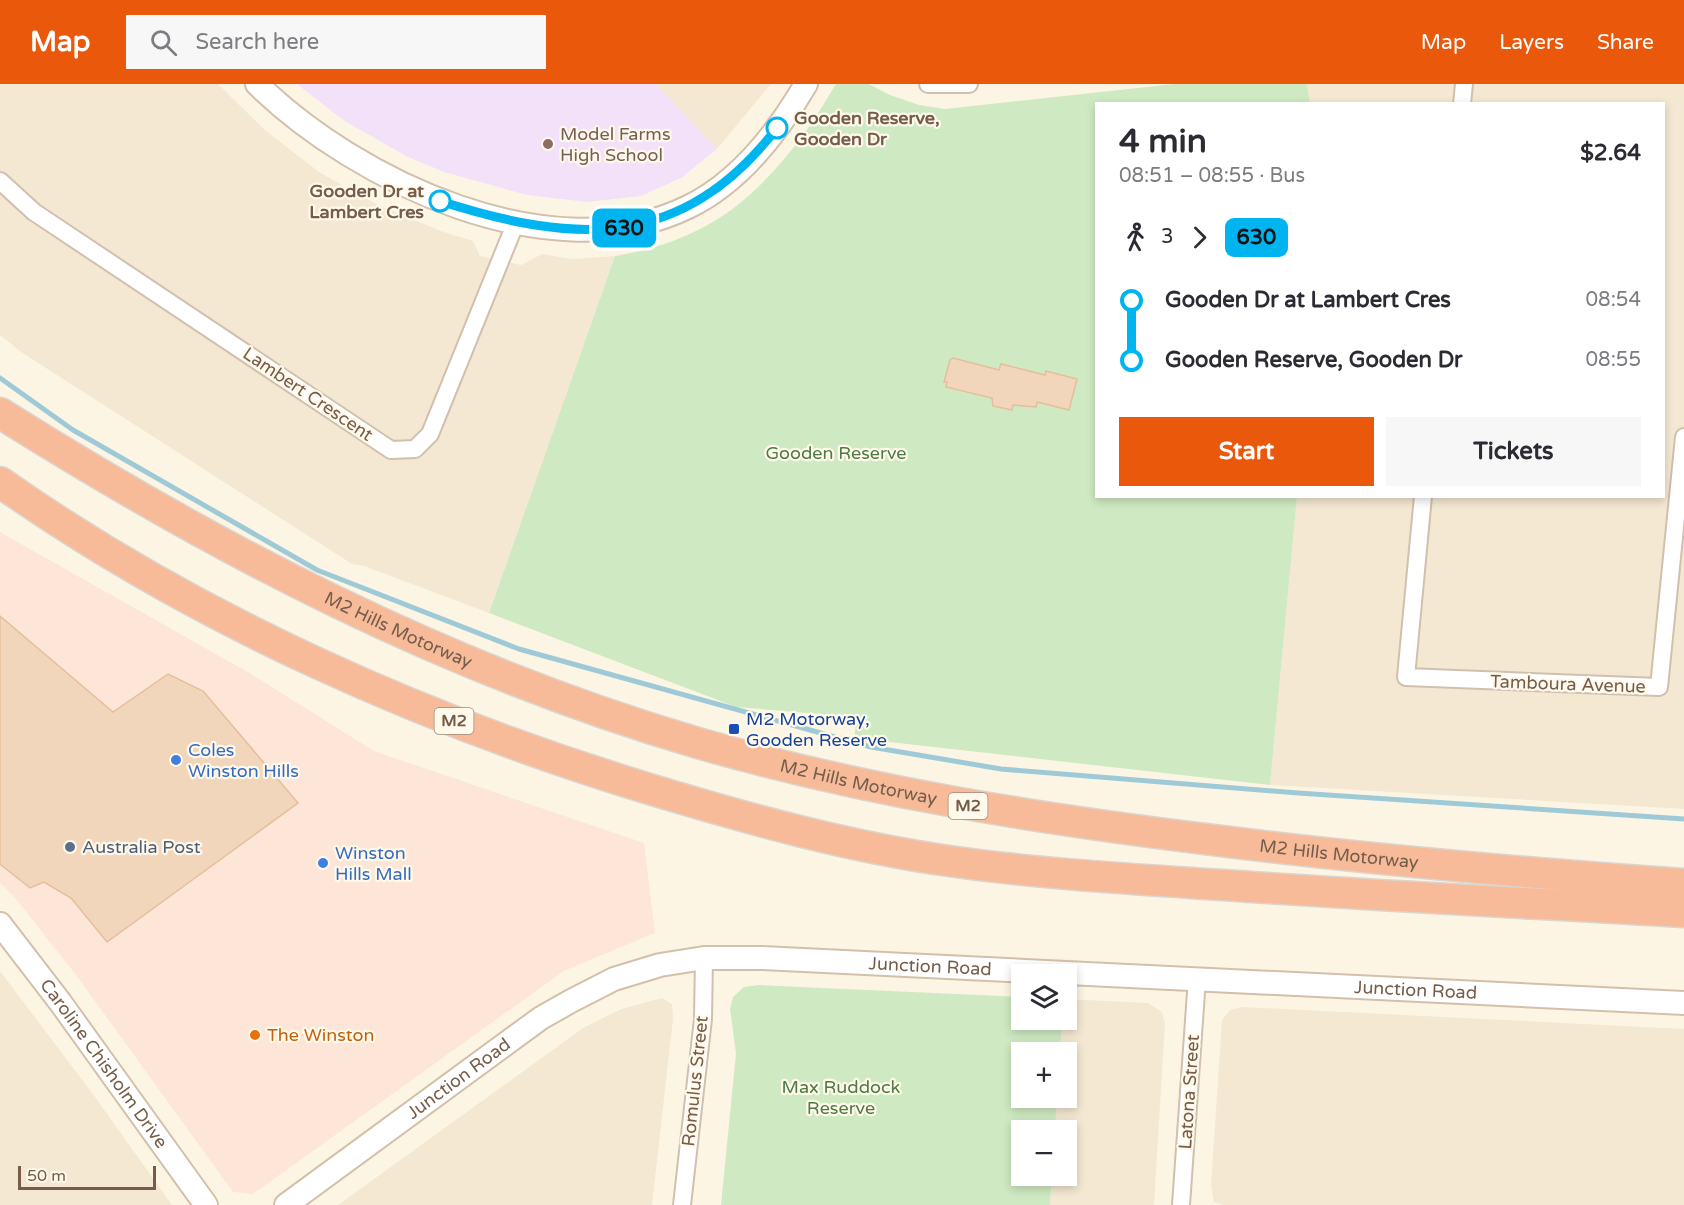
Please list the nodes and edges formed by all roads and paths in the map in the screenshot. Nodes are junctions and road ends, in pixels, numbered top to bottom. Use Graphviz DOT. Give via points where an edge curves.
graph roads {
  1 [pos="257,84"];
  2 [pos="806,84"];
  3 [pos="928,84"];
  4 [pos="969,84"];
  5 [pos="1464,84"];
  6 [pos="1462,102"];
  7 [pos="0,181"];
  8 [pos="516,222"];
  9 [pos="0,413"];
  10 [pos="1684,436"];
  11 [pos="1683,461"];
  12 [pos="0,482"];
  13 [pos="1423,498"];
  14 [pos="1684,884"];
  15 [pos="1684,912"];
  16 [pos="0,924"];
  17 [pos="704,958"];
  18 [pos="1197,978"];
  19 [pos="1684,1003"];
  20 [pos="206,1205"];
  21 [pos="286,1205"];
  22 [pos="682,1205"];
  23 [pos="1181,1205"];
  1 -- 8 [label="street" via="323,140 370,169 440,201"];
  2 -- 8 [label="street" via="750,161 722,187 689,207 654,221 617,229 572,229"];
  3 -- 4 [label="street"];
  5 -- 6 [label="street"];
  7 -- 8 [label="street, Lambert Crescent" via="34,212 391,450 415,449 430,434"];
  9 -- 14 [label="highway, M2 Hills Motorway / M2" via="183,524 400,633 550,693 747,757 956,804 1081,824 1376,859"];
  10 -- 11 [label="street, Tamboura Avenue"];
  11 -- 13 [label="street, Tamboura Avenue" via="1659,687 1406,677"];
  12 -- 15 [label="highway, M2 Hills Motorway / M2" via="60,525 166,588 372,687 574,766 718,810 849,843 948,861 1071,875"];
  16 -- 20 [label="street, Caroline Chisholm Drive"];
  17 -- 18 [label="street, Junction Road"];
  17 -- 21 [label="street, Junction Road" via="660,964 614,979 540,1018"];
  17 -- 22 [label="street, Romulus Street" via="703,1019"];
  18 -- 19 [label="street, Junction Road"];
  18 -- 23 [label="street, Latona Street"];
}
